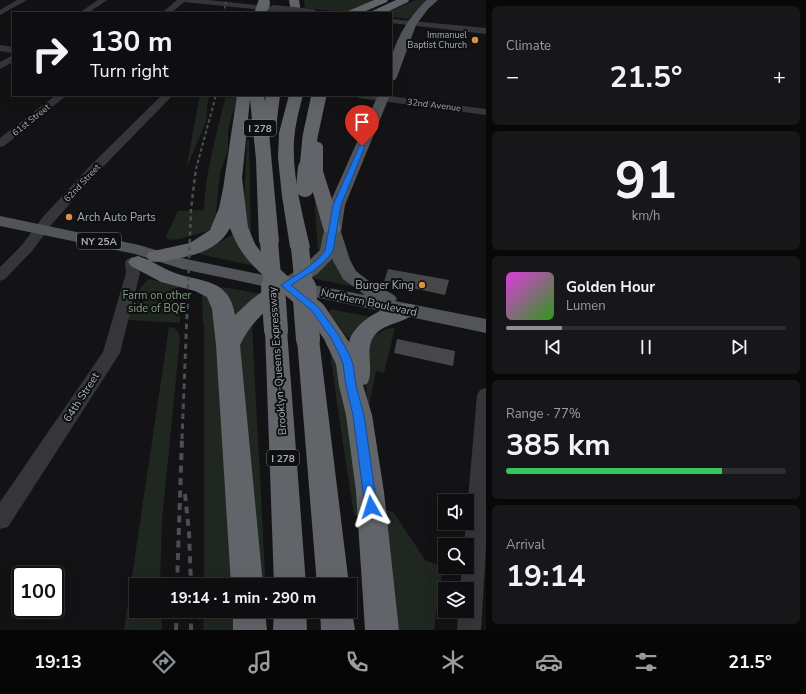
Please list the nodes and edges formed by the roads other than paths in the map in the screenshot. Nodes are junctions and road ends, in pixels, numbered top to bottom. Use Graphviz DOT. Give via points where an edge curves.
graph roads {
  1 [pos="23,0"];
  2 [pos="103,0"];
  3 [pos="182,0"];
  4 [pos="186,0"];
  5 [pos="383,0"];
  6 [pos="404,0"];
  7 [pos="433,0"];
  8 [pos="85,12"];
  9 [pos="167,12"];
  10 [pos="302,12"];
  11 [pos="354,12"];
  12 [pos="378,12"];
  13 [pos="0,13"];
  14 [pos="392,21"];
  15 [pos="412,23"];
  16 [pos="486,31"];
  17 [pos="0,48"];
  18 [pos="12,50"];
  19 [pos="12,59"];
  20 [pos="0,66"];
  21 [pos="392,74"];
  22 [pos="61,96"];
  23 [pos="167,96"];
  24 [pos="244,96"];
  25 [pos="257,96"];
  26 [pos="274,96"];
  27 [pos="296,96"];
  28 [pos="316,96"];
  29 [pos="371,96"];
  30 [pos="383,97"];
  31 [pos="486,112"];
  32 [pos="315,113"];
  33 [pos="0,144"];
  34 [pos="264,160"];
  35 [pos="233,174"];
  36 [pos="0,221"];
  37 [pos="332,228"];
  38 [pos="0,233"];
  39 [pos="37,235"];
  40 [pos="300,247"];
  41 [pos="142,260"];
  42 [pos="0,276"];
  43 [pos="285,285"];
  44 [pos="407,310"];
  45 [pos="486,326"];
  46 [pos="228,345"];
  47 [pos="486,395"];
  48 [pos="359,415"];
  49 [pos="0,520"];
  50 [pos="246,578"];
  51 [pos="290,578"];
  52 [pos="332,578"];
  53 [pos="249,618"];
  54 [pos="290,618"];
  55 [pos="337,618"];
  56 [pos="382,621"];
  57 [pos="250,630"];
  58 [pos="290,630"];
  59 [pos="338,630"];
  60 [pos="469,630"];
  1 -- 13 [label="street"];
  2 -- 8 [label="street"];
  3 -- 9 [label="street"];
  4 -- 10 [label="street, bridge"];
  5 -- 11 [label="highway"];
  6 -- 12 [label="highway"];
  7 -- 15 [label="main road" via="421,9"];
  14 -- 15 [label="street"];
  15 -- 16 [label="street"];
  15 -- 21 [label="main road"];
  17 -- 18 [label="street"];
  19 -- 20 [label="street"];
  22 -- 33 [label="street, 61st Street"];
  23 -- 39 [label="street, 62nd Street" via="95,168"];
  24 -- 35 [label="highway"];
  25 -- 34 [label="highway, I 278"];
  26 -- 34 [label="highway"];
  27 -- 40 [label="highway, I 278" via="286,145 289,183"];
  28 -- 32 [label="highway"];
  29 -- 30 [label="street, 32nd Avenue"];
  30 -- 31 [label="street, 32nd Avenue"];
  30 -- 37 [label="main road" via="337,205"];
  32 -- 37 [label="highway" via="315,171"];
  32 -- 40 [label="highway, bridge" via="309,145"];
  34 -- 51 [label="highway, Brooklyn-Queens Expressway / I 278, bridge"];
  35 -- 41 [label="highway" via="224,223 217,234 194,249"];
  35 -- 43 [label="highway" via="242,238 254,256"];
  36 -- 39 [label="main road, Northern Boulevard / NY 25A"];
  37 -- 43 [label="main road" via="326,256 310,270"];
  37 -- 44 [label="main road" via="341,264 349,277"];
  38 -- 39 [label="main road, Northern Boulevard / NY 25A"];
  39 -- 41 [label="main road, Northern Boulevard / NY 25A"];
  39 -- 41 [label="main road, Northern Boulevard / NY 25A" via="139,250"];
  39 -- 42 [label="street, 62nd Street"];
  40 -- 52 [label="highway, I 278, bridge"];
  41 -- 43 [label="main road, Northern Boulevard / NY 25A" via="182,264"];
  41 -- 46 [label="highway" via="168,278 202,286 214,292 223,309"];
  41 -- 49 [label="street, 64th Street" via="131,278 111,353"];
  43 -- 44 [label="main road, Northern Boulevard"];
  43 -- 46 [label="highway" via="262,301 242,320"];
  43 -- 48 [label="highway" via="315,309 341,346 348,364"];
  44 -- 45 [label="main road, Northern Boulevard"];
  44 -- 48 [label="highway" via="371,324 360,340 357,354"];
  46 -- 50 [label="highway"];
  47 -- 60 [label="street"];
  48 -- 56 [label="highway" via="370,492"];
  53 -- 57 [label="highway"];
  54 -- 58 [label="highway"];
  55 -- 59 [label="highway"];
}
